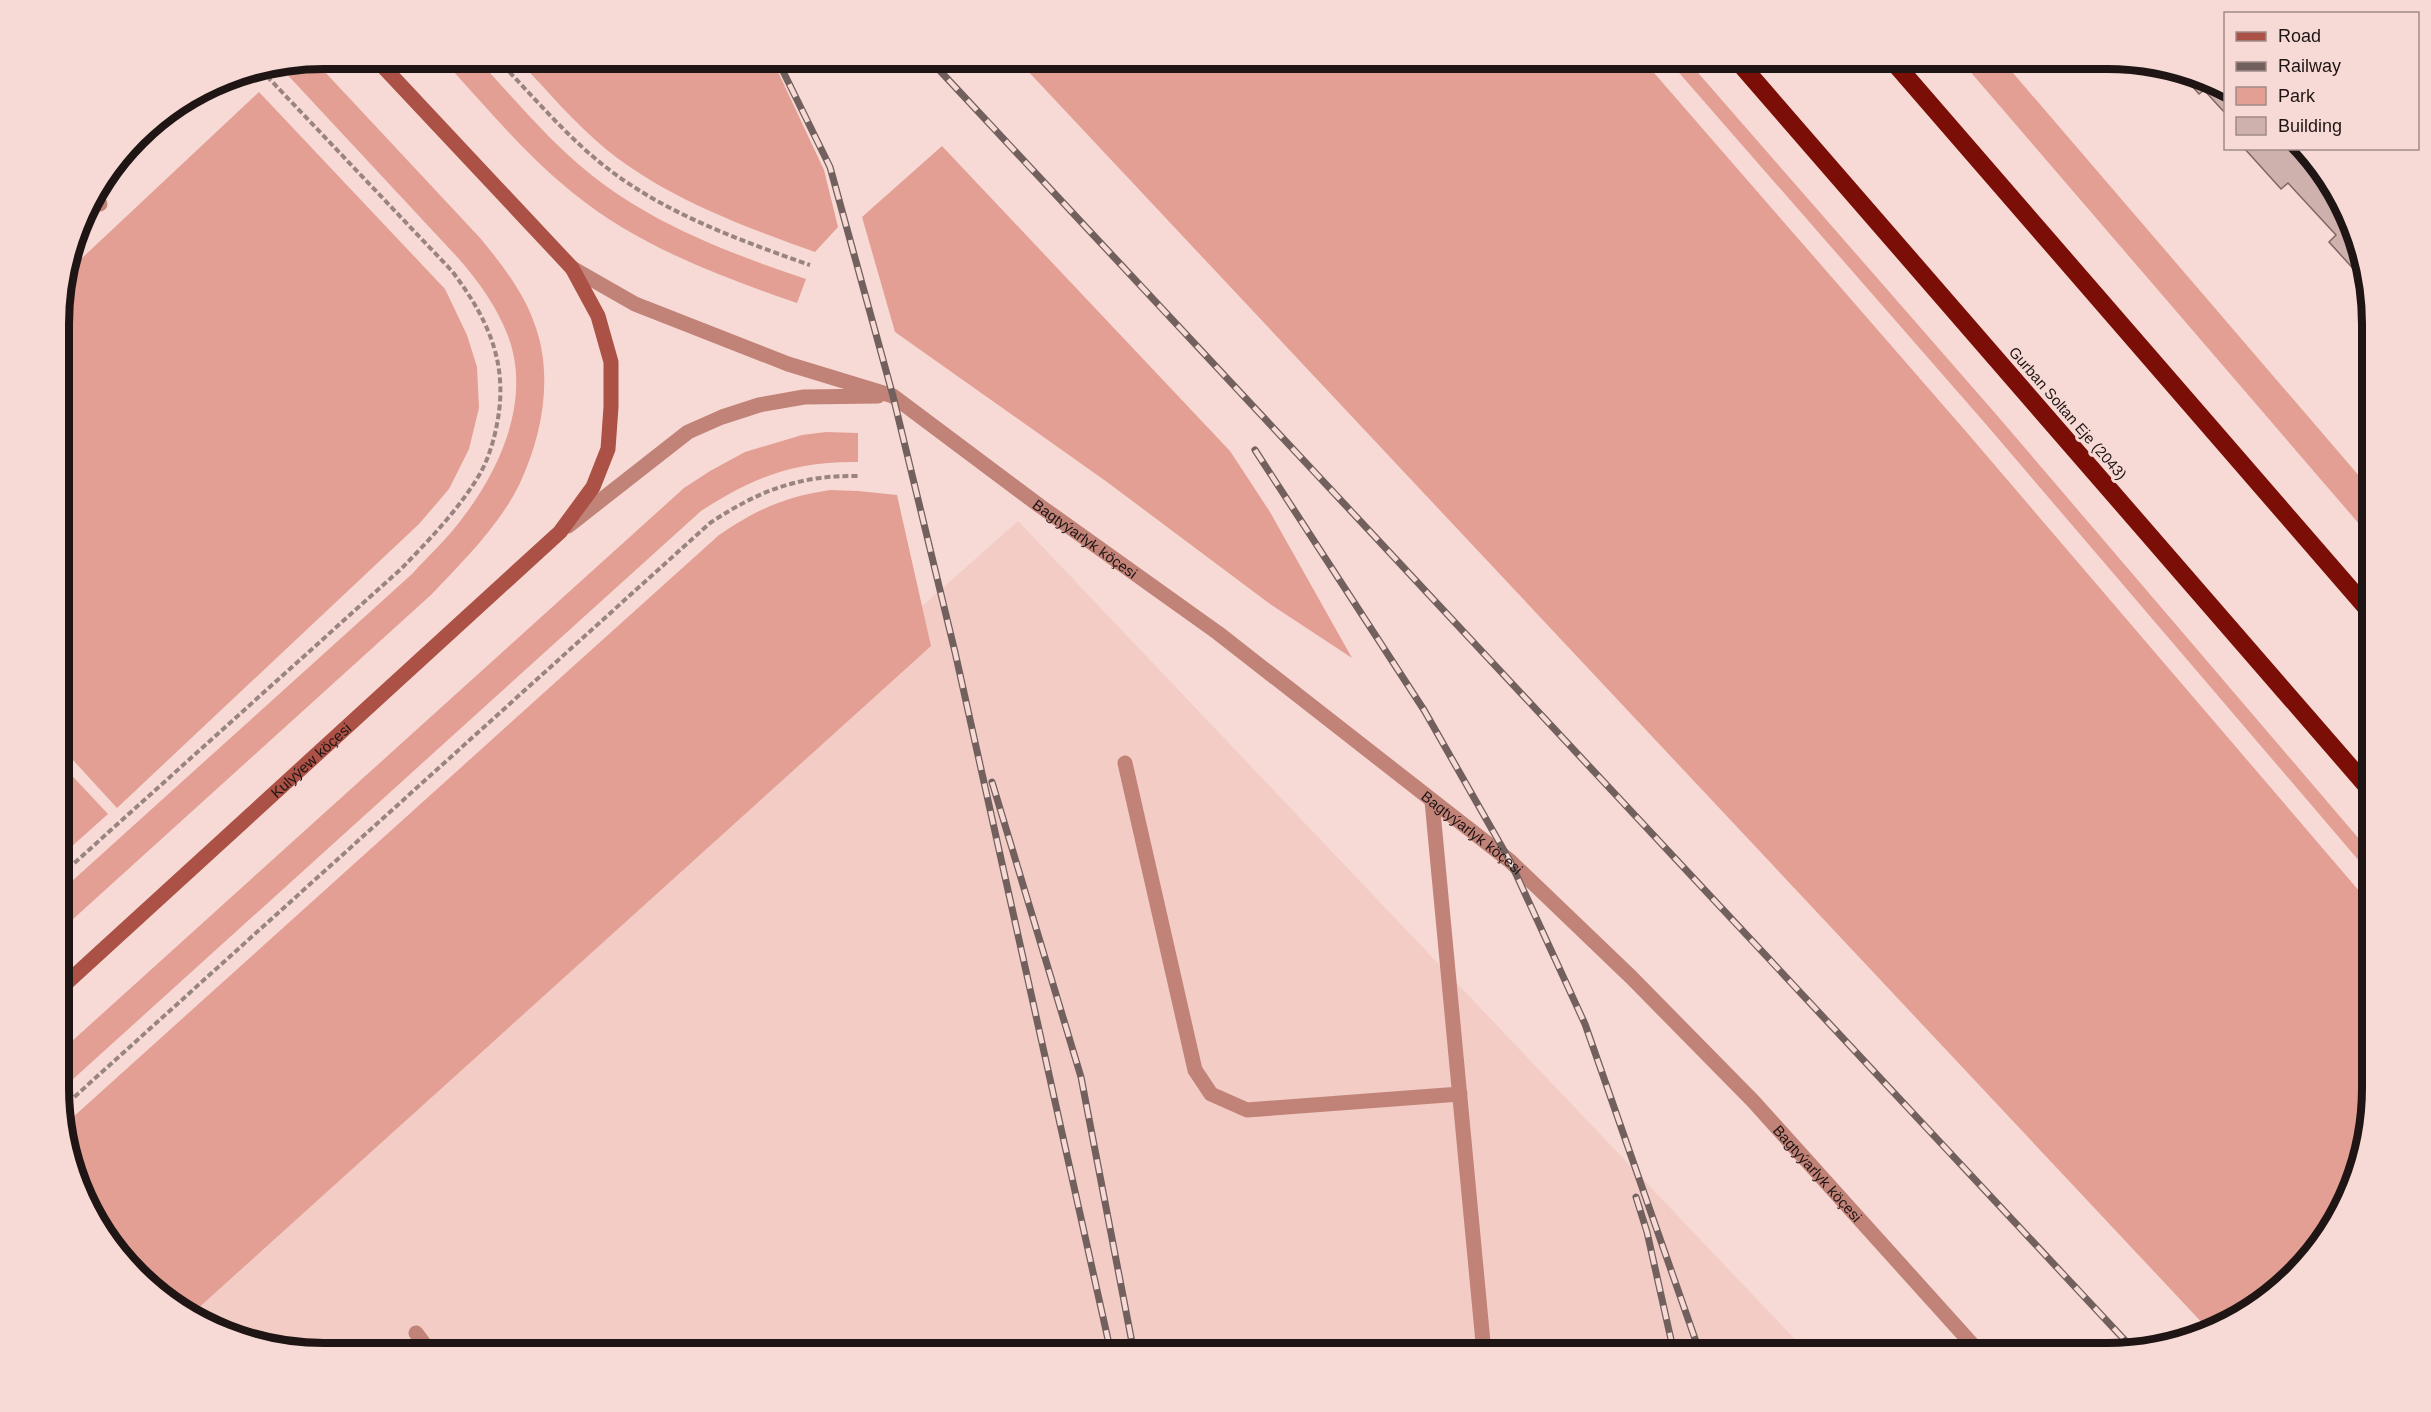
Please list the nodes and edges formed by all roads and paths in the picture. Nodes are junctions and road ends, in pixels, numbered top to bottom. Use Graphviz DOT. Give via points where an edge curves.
graph roads {
  1 [pos="386,69"];
  2 [pos="507,69"];
  3 [pos="1746,69"];
  4 [pos="1901,69"];
  5 [pos="267,76"];
  6 [pos="810,266"];
  7 [pos="572,268"];
  8 [pos="893,396"];
  9 [pos="858,476"];
  10 [pos="560,532"];
  11 [pos="2362,602"];
  12 [pos="1125,763"];
  13 [pos="2362,780"];
  14 [pos="1432,801"];
  15 [pos="69,868"];
  16 [pos="69,981"];
  17 [pos="1460,1094"];
  18 [pos="70,1101"];
  19 [pos="416,1333"];
  20 [pos="424,1343"];
  21 [pos="1483,1343"];
  22 [pos="1971,1343"];
  1 -- 7 [label="street, Kulyýew köçesi"];
  2 -- 6 [label="path" via="572,138 624,180 704,224"];
  3 -- 13 [label="highway, Gurban Soltan Eje (2043)"];
  4 -- 11 [label="highway"];
  5 -- 15 [label="path" via="452,270 469,294 484,319 499,366 501,390 495,430 481,471 450,514 402,568"];
  7 -- 8 [label="street, Bagtyýarlyk köçesi" via="635,304 788,364"];
  7 -- 10 [label="street, Kulyýew köçesi" via="602,328 611,362 612,407 608,449 593,487"];
  8 -- 10 [label="street" via="804,397 722,417 688,432"];
  8 -- 14 [label="street, Bagtyýarlyk köçesi" via="1218,633"];
  9 -- 18 [label="path" via="829,476 785,484 763,492 710,523"];
  10 -- 16 [label="street, Kulyýew köçesi"];
  12 -- 17 [label="street" via="1195,1070 1211,1094 1247,1110"];
  14 -- 17 [label="street"];
  14 -- 22 [label="street, Bagtyýarlyk köçesi" via="1510,861 1631,977 1753,1101"];
  17 -- 21 [label="street"];
  19 -- 20 [label="street"];
}
